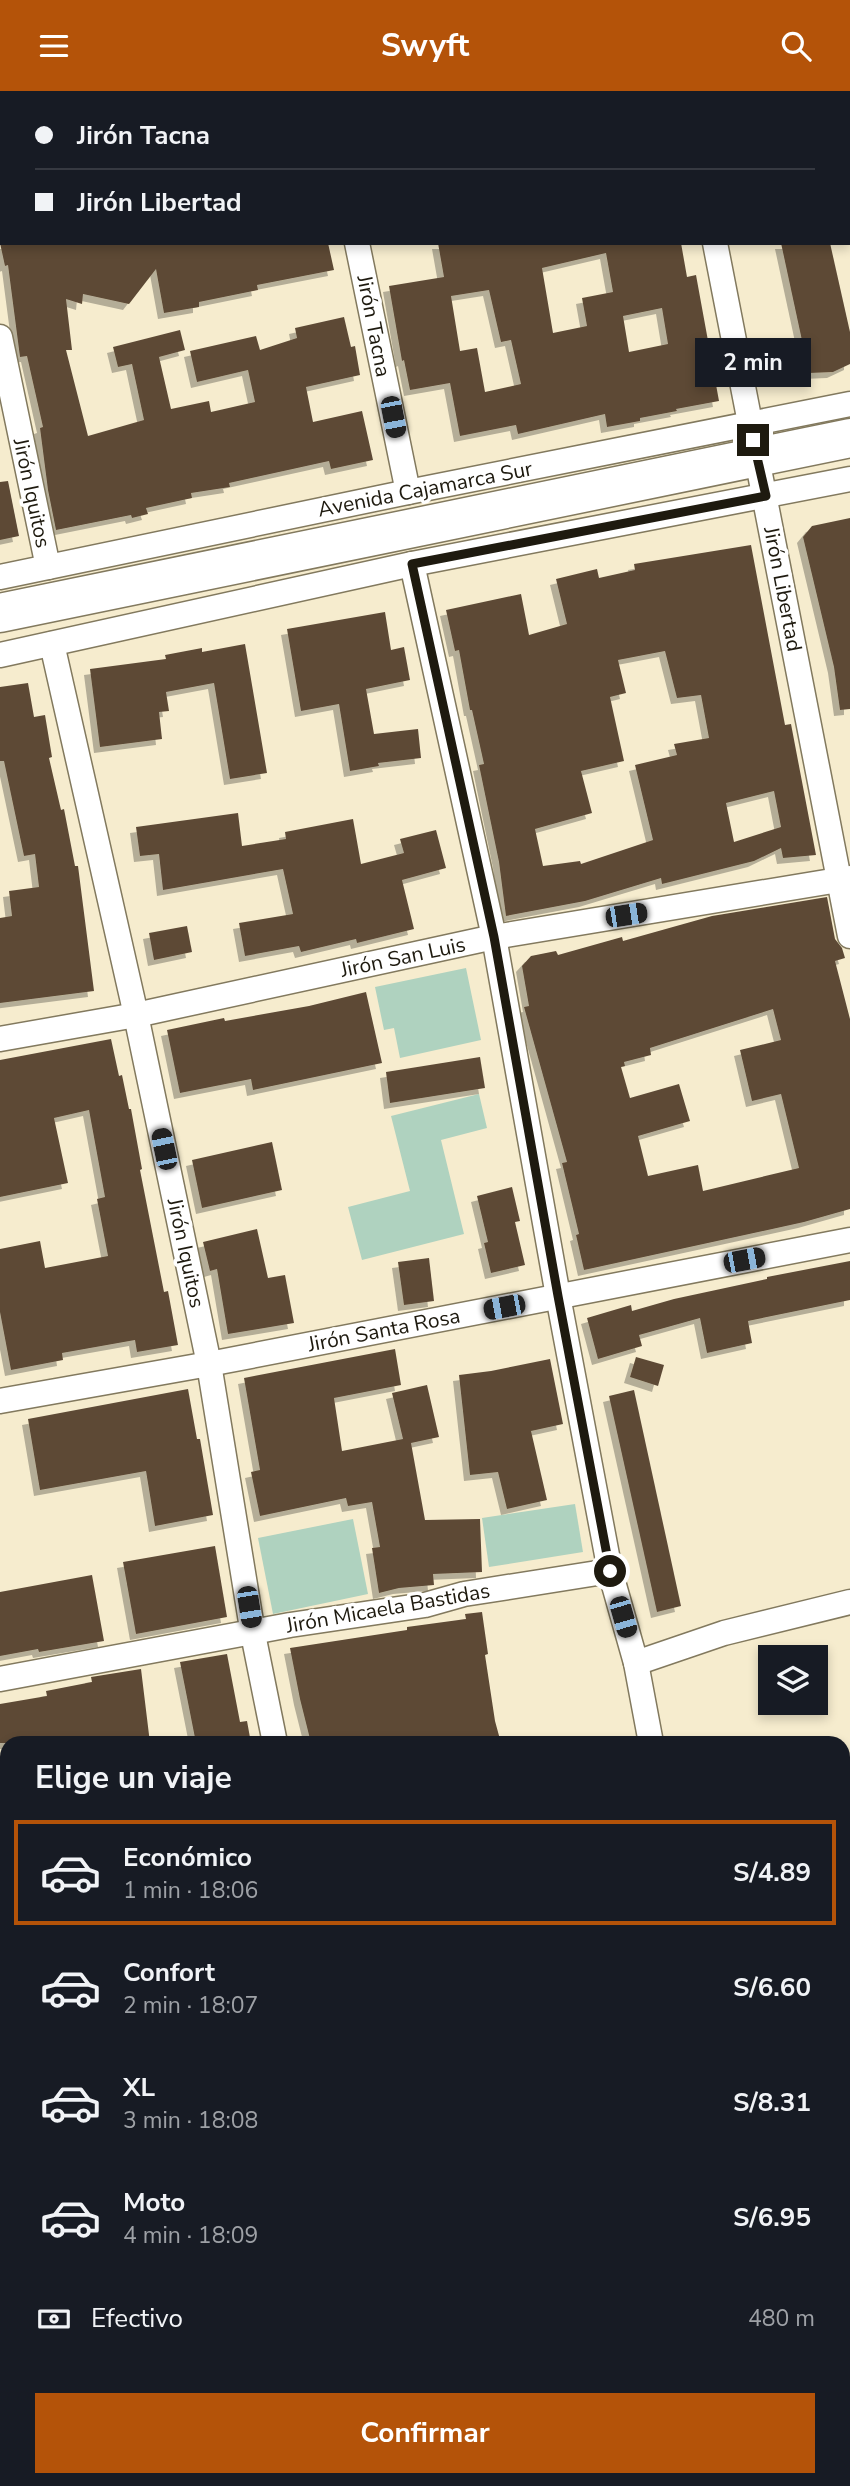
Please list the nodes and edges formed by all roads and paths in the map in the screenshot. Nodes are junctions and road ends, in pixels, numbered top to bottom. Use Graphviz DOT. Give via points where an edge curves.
graph roads {
  1 [pos="357,245"];
  2 [pos="715,245"];
  3 [pos="0,337"];
  4 [pos="850,404"];
  5 [pos="850,437"];
  6 [pos="753,440"];
  7 [pos="850,479"];
  8 [pos="408,492"];
  9 [pos="766,496"];
  10 [pos="412,564"];
  11 [pos="48,567"];
  12 [pos="0,577"];
  13 [pos="0,613"];
  14 [pos="52,644"];
  15 [pos="0,655"];
  16 [pos="844,880"];
  17 [pos="850,936"];
  18 [pos="494,937"];
  19 [pos="136,1015"];
  20 [pos="0,1039"];
  21 [pos="850,1240"];
  22 [pos="558,1296"];
  23 [pos="209,1364"];
  24 [pos="0,1401"];
  25 [pos="610,1571"];
  26 [pos="850,1602"];
  27 [pos="253,1634"];
  28 [pos="636,1663"];
  29 [pos="0,1679"];
  30 [pos="274,1736"];
  31 [pos="650,1736"];
  1 -- 8 [label="street, Jirón Tacna"];
  2 -- 6 [label="street, Jirón Libertad"];
  3 -- 11 [label="street, Jirón Iquitos"];
  4 -- 6 [label="street, Avenida Cajamarca Sur"];
  5 -- 6 [label="highway"];
  6 -- 8 [label="street, Avenida Cajamarca Sur"];
  6 -- 9 [label="street, Jirón Libertad"];
  6 -- 13 [label="highway"];
  7 -- 9 [label="street"];
  8 -- 11 [label="street, Avenida Cajamarca Sur"];
  9 -- 10 [label="street"];
  9 -- 16 [label="street, Jirón Libertad"];
  10 -- 14 [label="street"];
  10 -- 18 [label="street"];
  11 -- 12 [label="street, Avenida Cajamarca Sur"];
  14 -- 15 [label="street"];
  14 -- 19 [label="street, Jirón Iquitos"];
  16 -- 17 [label="street, Jirón Libertad"];
  16 -- 18 [label="street, Jirón San Luis"];
  18 -- 19 [label="street, Jirón San Luis"];
  18 -- 22 [label="street"];
  19 -- 20 [label="street, Jirón San Luis"];
  19 -- 23 [label="street, Jirón Iquitos"];
  21 -- 22 [label="street, Jirón Santa Rosa"];
  22 -- 23 [label="street, Jirón Santa Rosa"];
  22 -- 25 [label="street"];
  23 -- 24 [label="street, Jirón Santa Rosa"];
  23 -- 27 [label="street, Jirón Iquitos"];
  25 -- 27 [label="street, Jirón Micaela Bastidas"];
  25 -- 28 [label="street"];
  26 -- 28 [label="street" via="724,1633"];
  27 -- 29 [label="street, Jirón Micaela Bastidas"];
  27 -- 30 [label="street, Jirón Iquitos"];
  28 -- 31 [label="street"];
}
